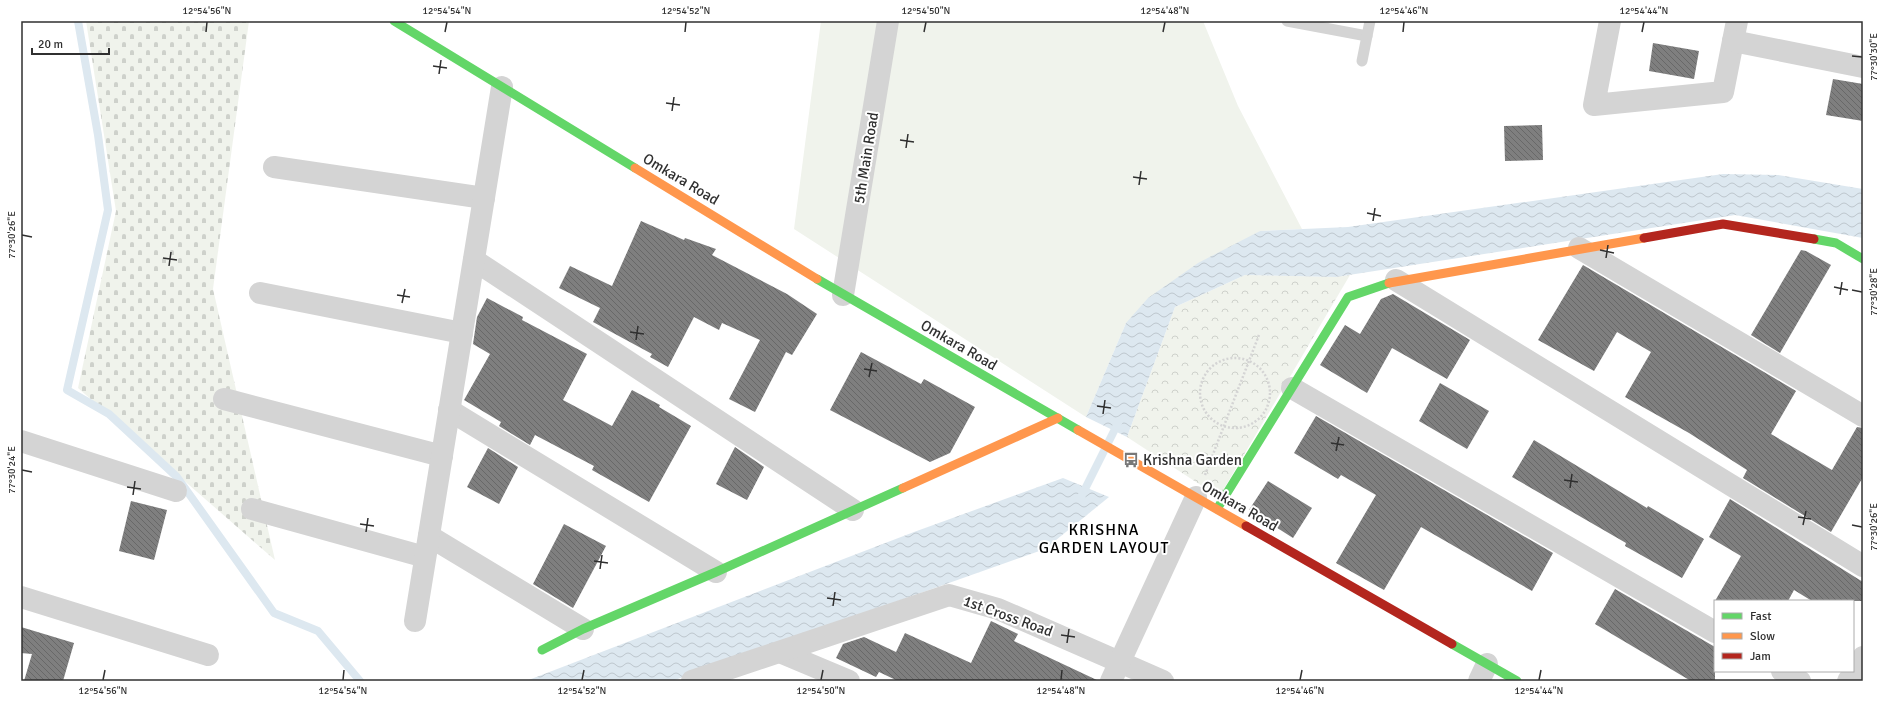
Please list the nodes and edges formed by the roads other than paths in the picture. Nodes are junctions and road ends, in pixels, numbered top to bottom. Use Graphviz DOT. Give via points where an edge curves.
graph roads {
  1 [pos="394,21"];
  2 [pos="888,21"];
  3 [pos="1288,21"];
  4 [pos="1370,21"];
  5 [pos="1610,21"];
  6 [pos="1735,31"];
  7 [pos="1367,36"];
  8 [pos="1362,61"];
  9 [pos="1863,67"];
  10 [pos="502,86"];
  11 [pos="274,167"];
  12 [pos="484,198"];
  13 [pos="1580,248"];
  14 [pos="1863,259"];
  15 [pos="474,260"];
  16 [pos="1396,280"];
  17 [pos="260,293"];
  18 [pos="843,295"];
  19 [pos="462,332"];
  20 [pos="1292,388"];
  21 [pos="224,399"];
  22 [pos="449,410"];
  23 [pos="1863,416"];
  24 [pos="1058,418"];
  25 [pos="21,441"];
  26 [pos="442,456"];
  27 [pos="176,490"];
  28 [pos="1196,497"];
  29 [pos="252,509"];
  30 [pos="1217,509"];
  31 [pos="853,510"];
  32 [pos="427,546"];
  33 [pos="1863,566"];
  34 [pos="716,572"];
  35 [pos="21,596"];
  36 [pos="415,621"];
  37 [pos="583,629"];
  38 [pos="1714,631"];
  39 [pos="542,650"];
  40 [pos="780,652"];
  41 [pos="208,655"];
  42 [pos="1863,657"];
  43 [pos="1120,661"];
  44 [pos="1854,671"];
  45 [pos="1483,672"];
  46 [pos="1784,672"];
  47 [pos="1854,672"];
  48 [pos="692,681"];
  49 [pos="849,681"];
  50 [pos="1111,681"];
  51 [pos="1163,681"];
  52 [pos="1517,681"];
  53 [pos="1800,681"];
  54 [pos="1848,681"];
  1 -- 10 [label="street, Omkara Road"];
  2 -- 18 [label="street, 5th Main Road"];
  3 -- 7 [label="lane"];
  4 -- 7 [label="lane"];
  5 -- 6 [label="street" via="1594,105 1723,92"];
  6 -- 9 [label="street"];
  7 -- 8 [label="lane"];
  10 -- 12 [label="street"];
  10 -- 18 [label="street, Omkara Road"];
  11 -- 12 [label="street"];
  12 -- 15 [label="street"];
  13 -- 14 [label="street" via="1723,224 1836,243"];
  13 -- 16 [label="street"];
  13 -- 23 [label="street"];
  15 -- 19 [label="street"];
  15 -- 31 [label="street"];
  16 -- 20 [label="street" via="1348,297"];
  16 -- 33 [label="street"];
  17 -- 19 [label="street"];
  18 -- 24 [label="street, Omkara Road"];
  19 -- 22 [label="street"];
  20 -- 30 [label="street"];
  20 -- 38 [label="street"];
  21 -- 26 [label="street"];
  22 -- 26 [label="street"];
  22 -- 34 [label="street"];
  24 -- 28 [label="street, Omkara Road"];
  24 -- 31 [label="street"];
  25 -- 27 [label="street"];
  26 -- 32 [label="street"];
  28 -- 30 [label="street, Omkara Road"];
  28 -- 43 [label="street"];
  29 -- 32 [label="street"];
  30 -- 45 [label="street, Omkara Road"];
  31 -- 34 [label="street"];
  32 -- 36 [label="street"];
  32 -- 37 [label="street"];
  34 -- 37 [label="street"];
  35 -- 41 [label="street"];
  37 -- 39 [label="street"];
  40 -- 43 [label="street, 1st Cross Road" via="949,595 998,609"];
  40 -- 48 [label="street, 1st Cross Road"];
  40 -- 49 [label="street"];
  42 -- 44 [label="street"];
  43 -- 50 [label="street"];
  43 -- 51 [label="street, 1st Cross Road"];
  45 -- 52 [label="street, Omkara Road"];
  46 -- 53 [label="street"];
  47 -- 54 [label="street"];
}
